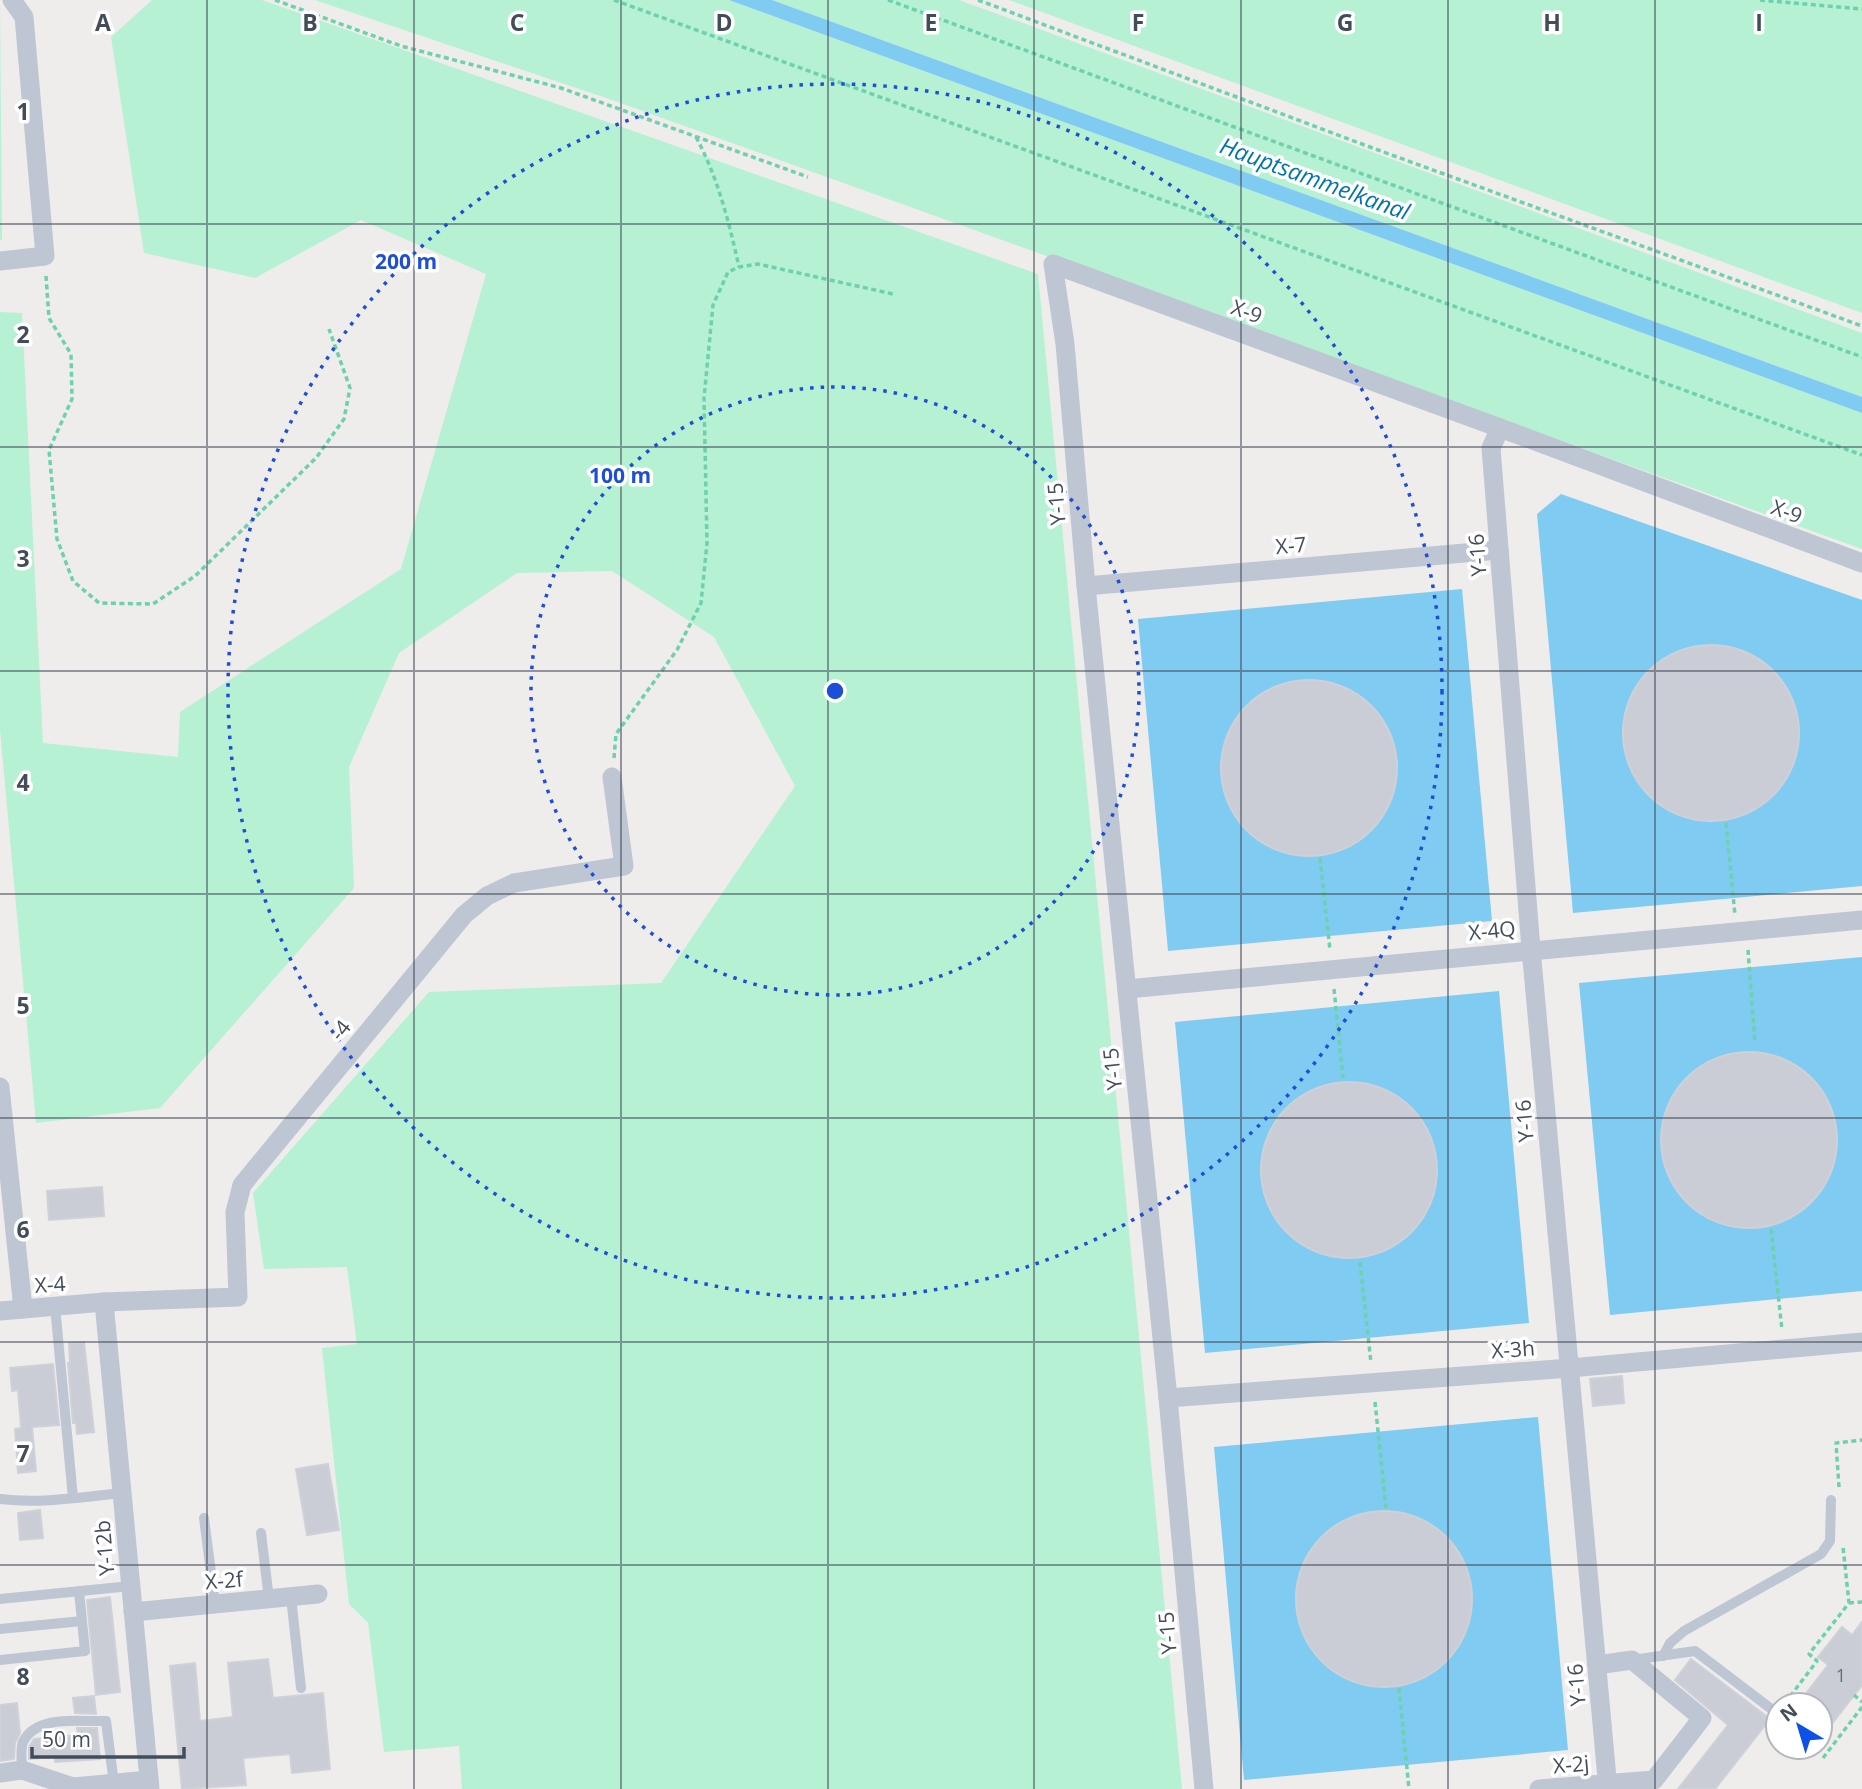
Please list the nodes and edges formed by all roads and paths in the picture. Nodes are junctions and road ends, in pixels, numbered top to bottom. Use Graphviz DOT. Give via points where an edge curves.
graph roads {
  1 [pos="12,0"];
  2 [pos="275,0"];
  3 [pos="614,0"];
  4 [pos="888,0"];
  5 [pos="978,0"];
  6 [pos="1760,0"];
  7 [pos="1862,9"];
  8 [pos="695,135"];
  9 [pos="808,177"];
  10 [pos="45,256"];
  11 [pos="0,261"];
  12 [pos="739,267"];
  13 [pos="893,294"];
  14 [pos="1862,326"];
  15 [pos="328,329"];
  16 [pos="1065,344"];
  17 [pos="1862,357"];
  18 [pos="1500,428"];
  19 [pos="1862,455"];
  20 [pos="1499,550"];
  21 [pos="1862,563"];
  22 [pos="1086,586"];
  23 [pos="611,777"];
  24 [pos="1726,822"];
  25 [pos="1320,858"];
  26 [pos="1862,920"];
  27 [pos="1742,931"];
  28 [pos="1531,950"];
  29 [pos="1332,969"];
  30 [pos="1126,989"];
  31 [pos="1755,1044"];
  32 [pos="1343,1078"];
  33 [pos="0,1087"];
  34 [pos="1771,1229"];
  35 [pos="1360,1262"];
  36 [pos="104,1302"];
  37 [pos="55,1306"];
  38 [pos="23,1309"];
  39 [pos="0,1311"];
  40 [pos="1862,1342"];
  41 [pos="1784,1349"];
  42 [pos="1570,1368"];
  43 [pos="1373,1382"];
  44 [pos="1168,1398"];
  45 [pos="1862,1440"];
  46 [pos="122,1493"];
  47 [pos="1836,1496"];
  48 [pos="73,1498"];
  49 [pos="0,1499"];
  50 [pos="1386,1508"];
  51 [pos="204,1518"];
  52 [pos="261,1534"];
  53 [pos="1843,1543"];
  54 [pos="131,1586"];
  55 [pos="79,1591"];
  56 [pos="318,1594"];
  57 [pos="291,1597"];
  58 [pos="0,1599"];
  59 [pos="270,1599"];
  60 [pos="1862,1602"];
  61 [pos="1849,1603"];
  62 [pos="215,1604"];
  63 [pos="133,1612"];
  64 [pos="82,1621"];
  65 [pos="0,1629"];
  66 [pos="1663,1656"];
  67 [pos="0,1660"];
  68 [pos="1632,1660"];
  69 [pos="1597,1665"];
  70 [pos="301,1688"];
  71 [pos="1399,1688"];
  72 [pos="1794,1691"];
  73 [pos="1854,1695"];
  74 [pos="1764,1703"];
  75 [pos="1862,1704"];
  76 [pos="1834,1743"];
  77 [pos="22,1770"];
  78 [pos="0,1773"];
  79 [pos="114,1784"];
  80 [pos="150,1785"];
  81 [pos="1608,1786"];
  82 [pos="1204,1789"];
  83 [pos="1409,1789"];
  84 [pos="1539,1789"];
  1 -- 10 [label="street" via="24,17"];
  2 -- 8 [label="path" via="401,46 561,88"];
  3 -- 19 [label="path"];
  4 -- 17 [label="path"];
  5 -- 14 [label="path"];
  6 -- 7 [label="path"];
  8 -- 9 [label="path"];
  8 -- 12 [label="path" via="727,216"];
  10 -- 11 [label="street"];
  10 -- 15 [label="path" via="49,318 71,354 72,399 49,450 57,539 73,581 99,603 153,604 195,576 316,458 344,419 350,388"];
  12 -- 13 [label="path" via="758,264"];
  12 -- 23 [label="path" via="728,272 713,305 704,398 707,543 701,603 677,650 616,734"];
  16 -- 18 [label="street, X-9" via="1053,264"];
  16 -- 22 [label="street, Y-15"];
  18 -- 20 [label="street, Y-16" via="1491,448"];
  18 -- 21 [label="street, X-9"];
  20 -- 22 [label="street, X-7"];
  20 -- 28 [label="street, Y-16"];
  22 -- 30 [label="street, Y-15"];
  23 -- 36 [label="street, -4" via="624,866 514,883 486,896 464,915 242,1185 235,1212 238,1297"];
  24 -- 27 [label="path"];
  25 -- 29 [label="path"];
  26 -- 27 [label="street, X-4Q"];
  27 -- 28 [label="street, X-4Q"];
  27 -- 31 [label="path"];
  28 -- 29 [label="street, X-4Q"];
  28 -- 42 [label="street, Y-16"];
  29 -- 30 [label="street, X-4Q"];
  29 -- 32 [label="path"];
  30 -- 44 [label="street, Y-15"];
  33 -- 38 [label="street"];
  34 -- 41 [label="path"];
  35 -- 43 [label="path"];
  36 -- 37 [label="street, X-4"];
  36 -- 46 [label="street, Y-12b"];
  37 -- 38 [label="street, X-4"];
  37 -- 48 [label="lane"];
  38 -- 39 [label="street, X-4"];
  40 -- 41 [label="street, X-3h"];
  41 -- 42 [label="street, X-3h"];
  42 -- 43 [label="street, X-3h"];
  42 -- 69 [label="street, Y-16"];
  43 -- 44 [label="street, X-3h"];
  43 -- 50 [label="path"];
  44 -- 82 [label="street, Y-15"];
  45 -- 47 [label="path" via="1836,1443"];
  46 -- 48 [label="lane"];
  46 -- 54 [label="street, Y-12b"];
  47 -- 66 [label="lane" via="1830,1541 1821,1554 1684,1631"];
  48 -- 49 [label="lane"];
  51 -- 62 [label="lane"];
  52 -- 59 [label="lane"];
  53 -- 61 [label="path"];
  54 -- 55 [label="lane"];
  54 -- 63 [label="street, Y-12b"];
  55 -- 58 [label="lane"];
  55 -- 64 [label="lane"];
  56 -- 57 [label="street, X-2f"];
  57 -- 59 [label="street, X-2f"];
  57 -- 70 [label="lane"];
  59 -- 62 [label="street, X-2f"];
  60 -- 61 [label="path"];
  61 -- 72 [label="path" via="1809,1654 1817,1661"];
  62 -- 63 [label="street, X-2f"];
  63 -- 80 [label="street, Y-12b"];
  64 -- 65 [label="lane"];
  64 -- 67 [label="lane" via="85,1651"];
  66 -- 68 [label="lane"];
  66 -- 74 [label="lane" via="1695,1651"];
  68 -- 69 [label="street"];
  68 -- 81 [label="street, X-2j" via="1702,1717 1654,1780"];
  69 -- 81 [label="street, Y-16"];
  71 -- 83 [label="path"];
  73 -- 75 [label="path"];
  75 -- 76 [label="path"];
  77 -- 78 [label="street"];
  77 -- 79 [label="street" via="73,1787"];
  77 -- 79 [label="lane" via="22,1744 32,1730 45,1723 106,1721"];
  79 -- 80 [label="street"];
  81 -- 84 [label="street, X-2j"];
}
